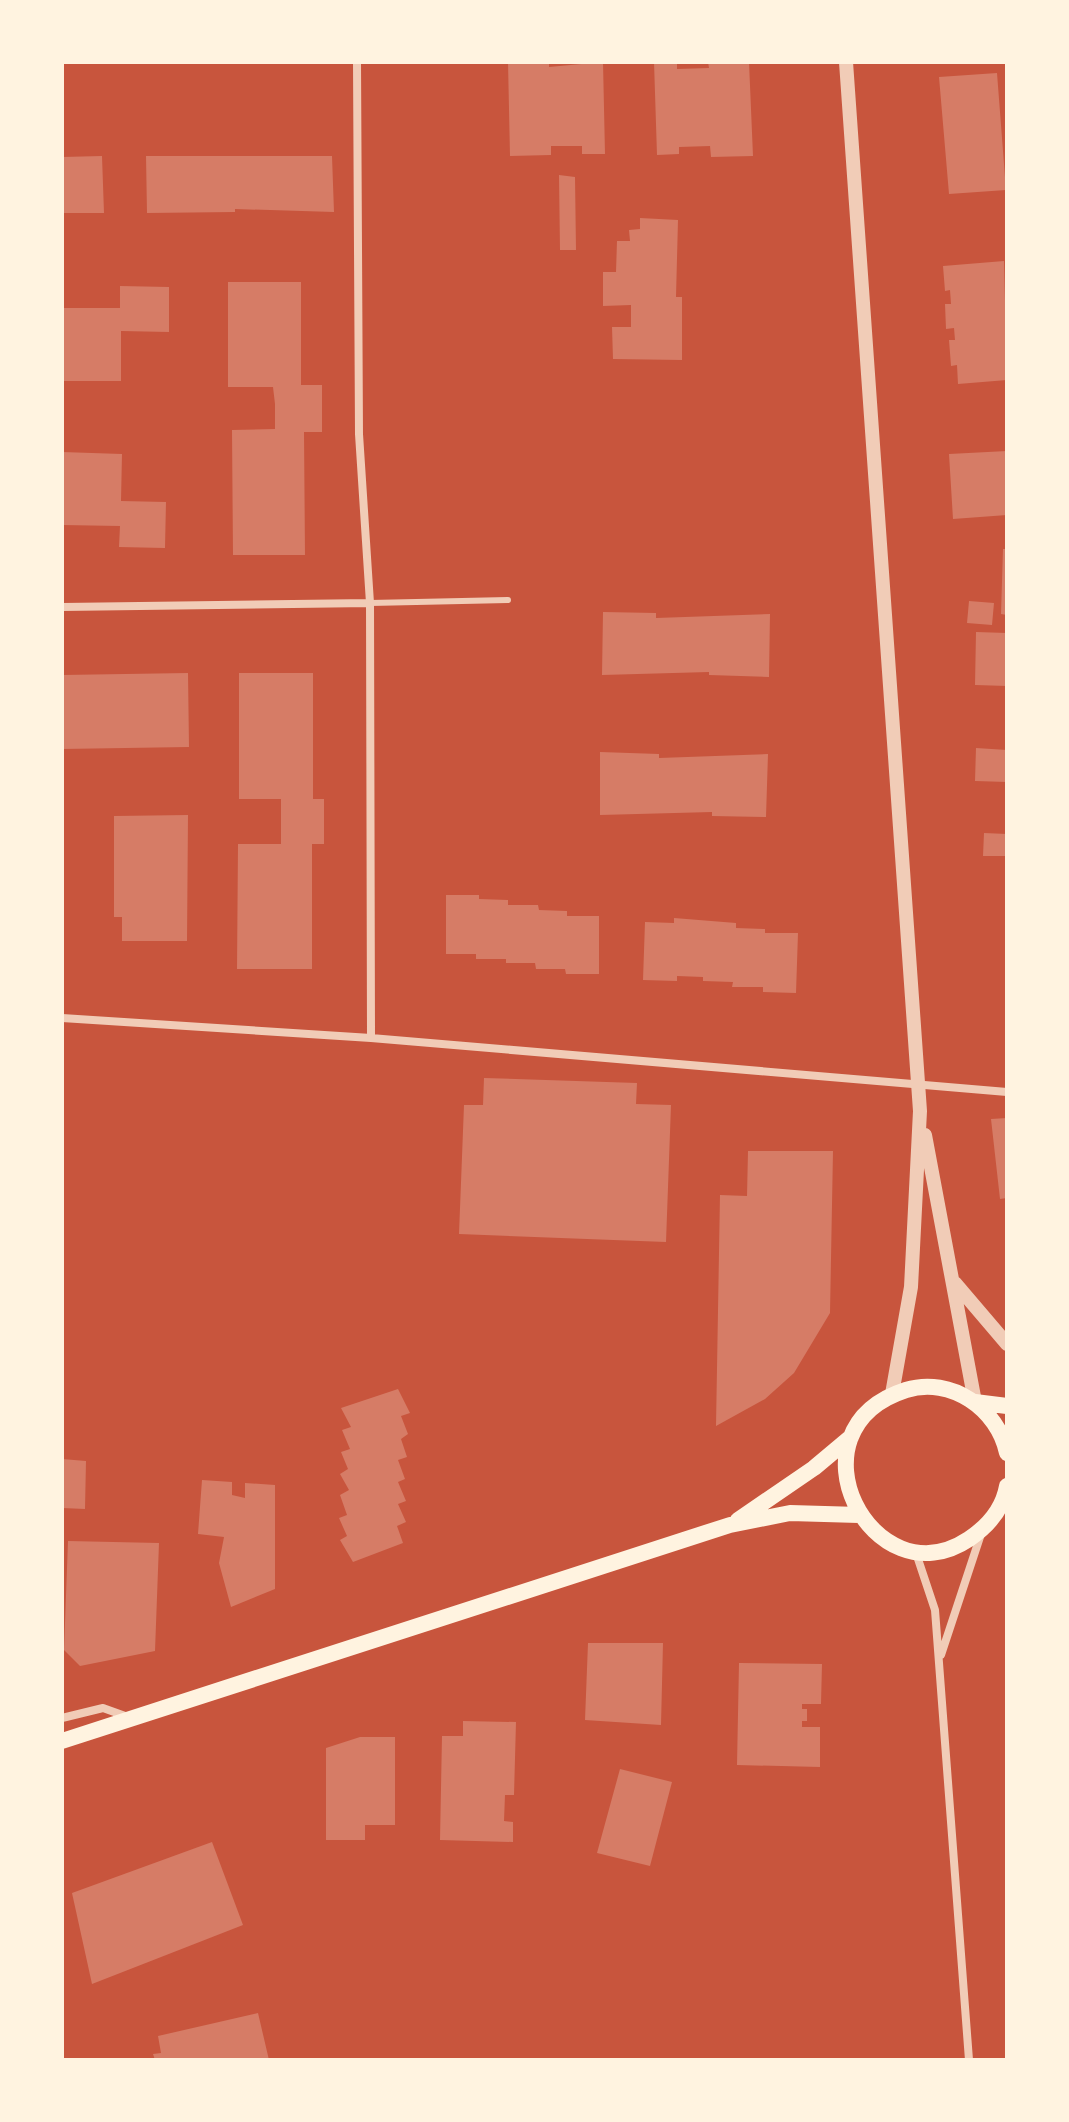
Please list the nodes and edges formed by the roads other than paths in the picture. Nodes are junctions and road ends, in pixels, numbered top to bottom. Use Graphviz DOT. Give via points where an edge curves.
graph roads {
  1 [pos="357,62"];
  2 [pos="846,62"];
  3 [pos="508,600"];
  4 [pos="370,603"];
  5 [pos="62,607"];
  6 [pos="62,1018"];
  7 [pos="371,1038"];
  8 [pos="918,1083"];
  9 [pos="1007,1092"];
  10 [pos="920,1111"];
  11 [pos="952,1279"];
  12 [pos="1007,1344"];
  13 [pos="892,1394"];
  14 [pos="975,1402"];
  15 [pos="1007,1406"];
  16 [pos="851,1437"];
  17 [pos="1007,1453"];
  18 [pos="1007,1489"];
  19 [pos="859,1515"];
  20 [pos="730,1525"];
  21 [pos="983,1529"];
  22 [pos="915,1550"];
  23 [pos="939,1659"];
  24 [pos="129,1717"];
  25 [pos="62,1718"];
  26 [pos="62,1741"];
  27 [pos="969,2060"];
  1 -- 4 [label="street" via="359,434"];
  2 -- 8 [label="street"];
  3 -- 4 [label="lane"];
  4 -- 5 [label="street"];
  4 -- 7 [label="street"];
  6 -- 7 [label="street"];
  7 -- 8 [label="street"];
  8 -- 9 [label="street"];
  8 -- 10 [label="street"];
  10 -- 11 [label="street"];
  10 -- 13 [label="street" via="911,1287"];
  11 -- 12 [label="street"];
  11 -- 14 [label="street"];
  13 -- 14 [label="main road" via="935,1387"];
  13 -- 16 [label="main road" via="868,1412"];
  14 -- 15 [label="main road"];
  14 -- 17 [label="main road" via="993,1419"];
  16 -- 19 [label="main road" via="845,1463 847,1490"];
  16 -- 20 [label="main road"];
  18 -- 21 [label="main road"];
  19 -- 20 [label="main road" via="790,1513"];
  19 -- 22 [label="main road" via="883,1538"];
  20 -- 24 [label="main road"];
  21 -- 22 [label="main road" via="963,1543"];
  21 -- 23 [label="street"];
  22 -- 23 [label="street" via="935,1610"];
  23 -- 27 [label="street"];
  24 -- 25 [label="street" via="103,1708"];
  24 -- 26 [label="main road"];
}
